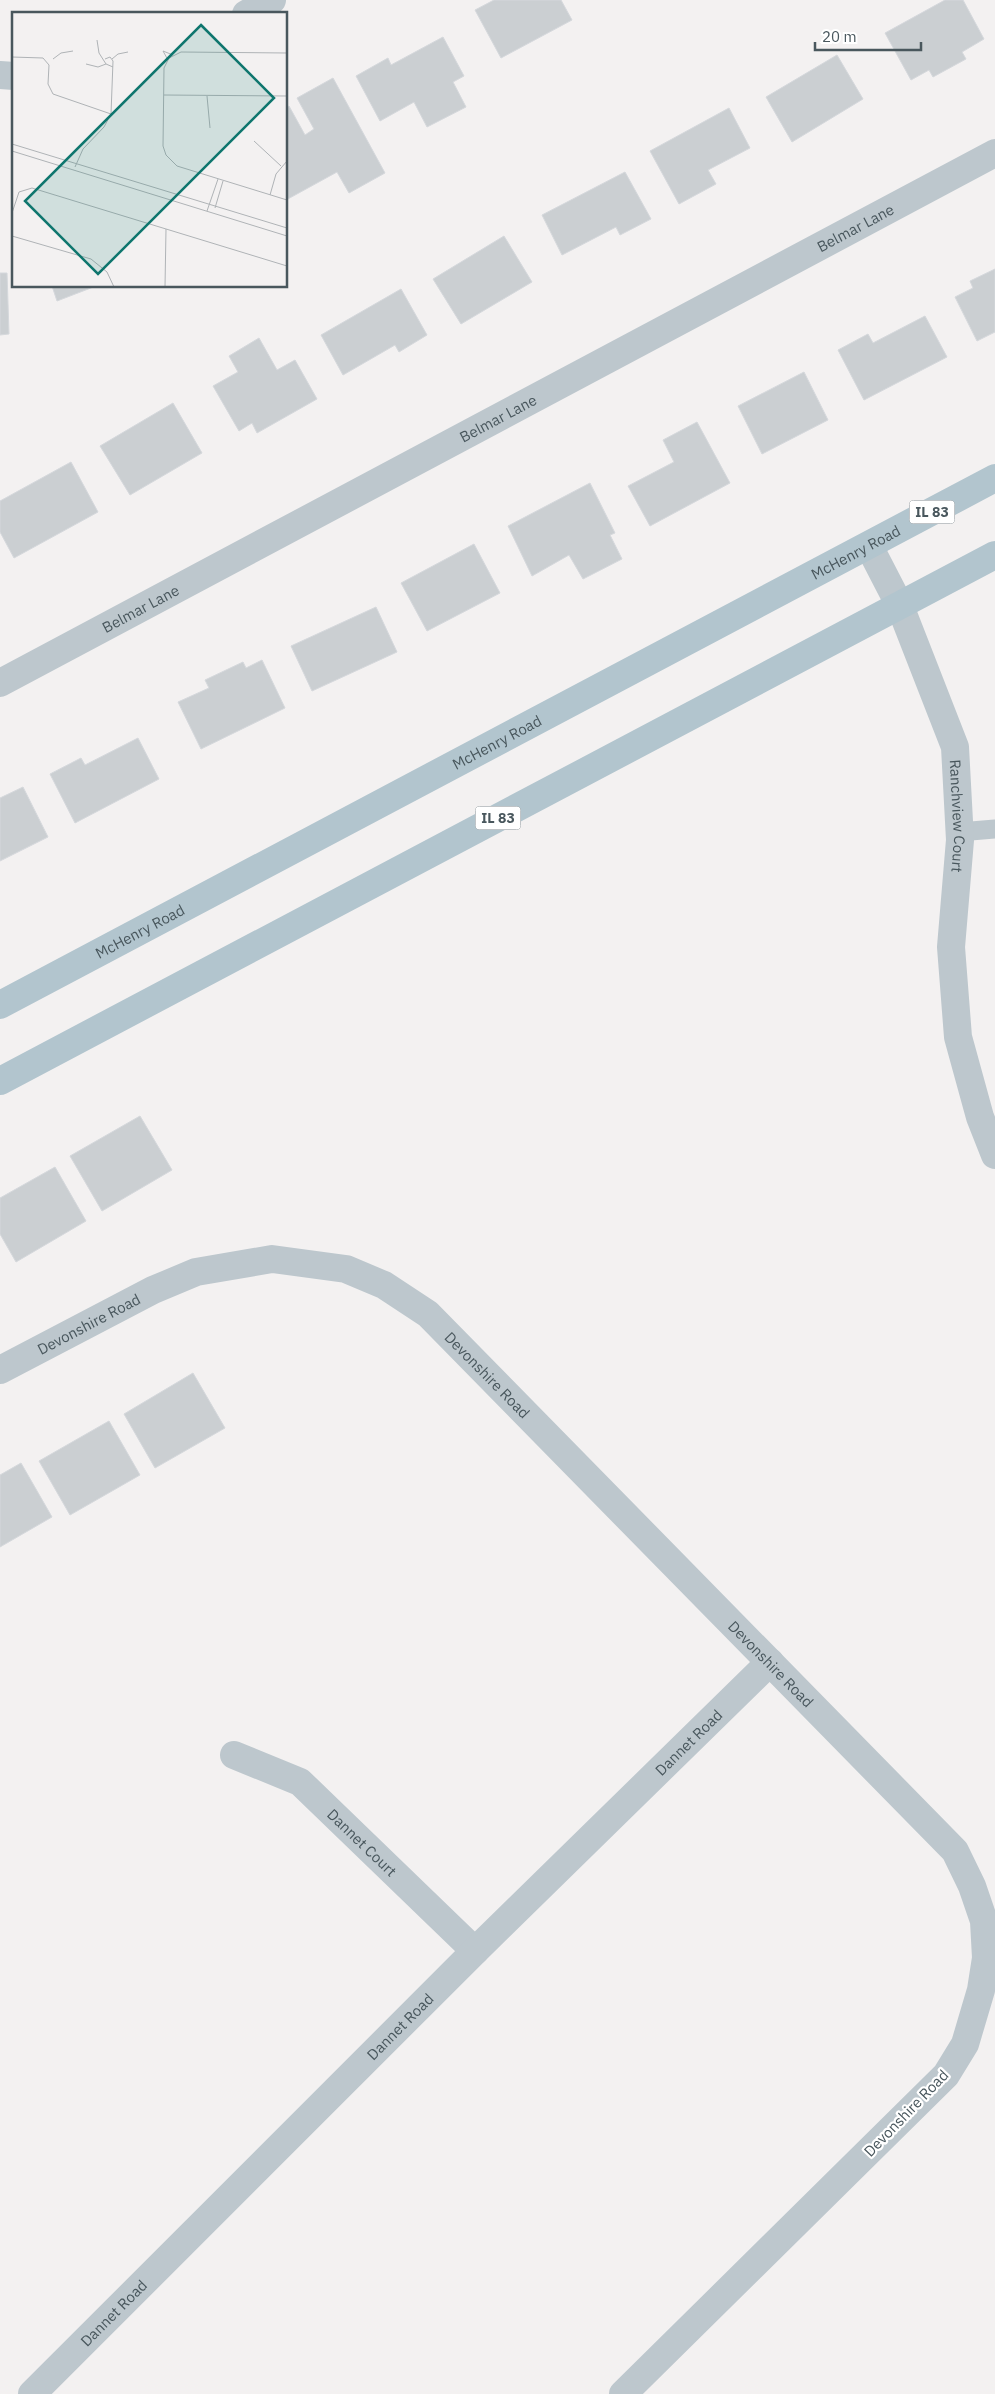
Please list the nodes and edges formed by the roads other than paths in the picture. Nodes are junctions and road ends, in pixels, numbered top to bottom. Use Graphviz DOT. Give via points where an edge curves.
graph roads {
  1 [pos="272,0"];
  2 [pos="250,12"];
  3 [pos="995,153"];
  4 [pos="995,478"];
  5 [pos="869,546"];
  6 [pos="995,555"];
  7 [pos="900,606"];
  8 [pos="0,683"];
  9 [pos="995,829"];
  10 [pos="960,832"];
  11 [pos="0,1004"];
  12 [pos="0,1081"];
  13 [pos="995,1155"];
  14 [pos="0,1370"];
  15 [pos="770,1662"];
  16 [pos="234,1755"];
  17 [pos="990,1929"];
  18 [pos="475,1951"];
  19 [pos="987,1995"];
  20 [pos="32,2394"];
  21 [pos="623,2394"];
  1 -- 2 [label="street"];
  3 -- 8 [label="street, Belmar Lane"];
  4 -- 5 [label="main road, McHenry Road / IL 83"];
  5 -- 7 [label="street, Ranchview Court"];
  5 -- 11 [label="main road, McHenry Road / IL 83"];
  6 -- 7 [label="main road, IL 83"];
  7 -- 10 [label="street, Ranchview Court" via="955,747"];
  7 -- 12 [label="main road, IL 83"];
  9 -- 10 [label="lane"];
  10 -- 13 [label="street, Ranchview Court" via="951,947 958,1037 980,1117"];
  14 -- 15 [label="street, Devonshire Road" via="153,1290 196,1272 272,1259 346,1269 384,1285 428,1314"];
  15 -- 17 [label="street, Devonshire Road" via="954,1851"];
  15 -- 18 [label="street, Dannet Road"];
  16 -- 18 [label="street, Dannet Court" via="300,1782"];
  17 -- 19 [label="street, Devonshire Road" via="986,1958"];
  18 -- 20 [label="street, Dannet Road"];
  19 -- 21 [label="street, Devonshire Road" via="965,2044 946,2075"];
}
